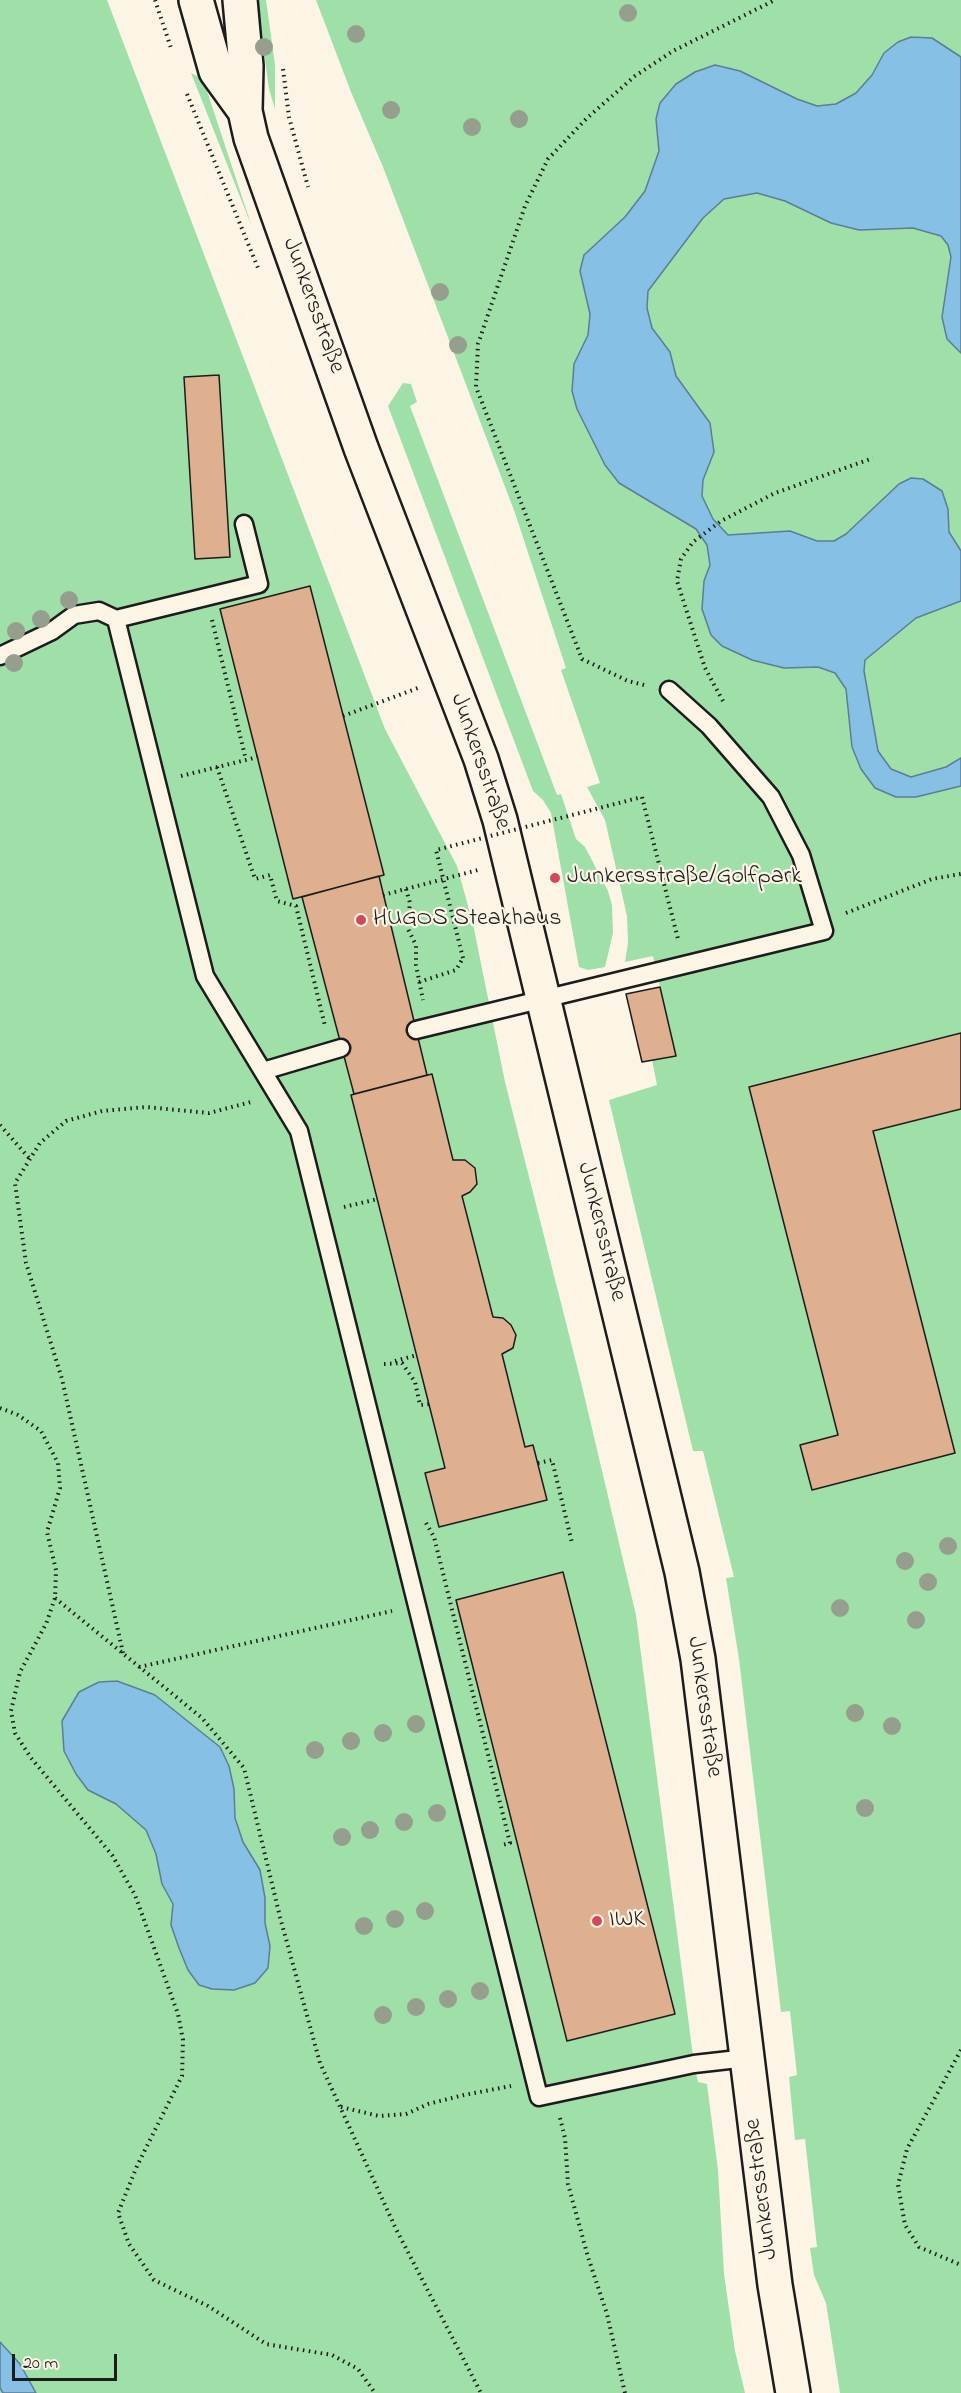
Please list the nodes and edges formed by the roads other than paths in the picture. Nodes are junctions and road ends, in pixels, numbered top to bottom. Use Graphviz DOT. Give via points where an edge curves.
graph roads {
  1 [pos="196,0"];
  2 [pos="240,0"];
  3 [pos="245,111"];
  4 [pos="244,524"];
  5 [pos="116,619"];
  6 [pos="0,656"];
  7 [pos="669,690"];
  8 [pos="544,999"];
  9 [pos="423,1028"];
  10 [pos="336,1049"];
  11 [pos="263,1071"];
  12 [pos="747,2058"];
  13 [pos="792,2393"];
  1 -- 3 [label="main road, Junkersstraße" via="216,71"];
  2 -- 3 [label="main road, Junkersstraße" via="246,66"];
  3 -- 8 [label="main road, Junkersstraße" via="361,448 481,759"];
  4 -- 5 [label="lane" via="259,584"];
  5 -- 6 [label="lane" via="99,611 74,615 52,631"];
  5 -- 11 [label="lane" via="205,976"];
  7 -- 8 [label="lane" via="710,726 771,797 801,855 824,931"];
  8 -- 9 [label="lane"];
  8 -- 12 [label="main road, Junkersstraße" via="682,1572 698,1659"];
  10 -- 11 [label="lane"];
  11 -- 12 [label="lane" via="299,1131 537,2089"];
  12 -- 13 [label="main road, Junkersstraße"];
}
